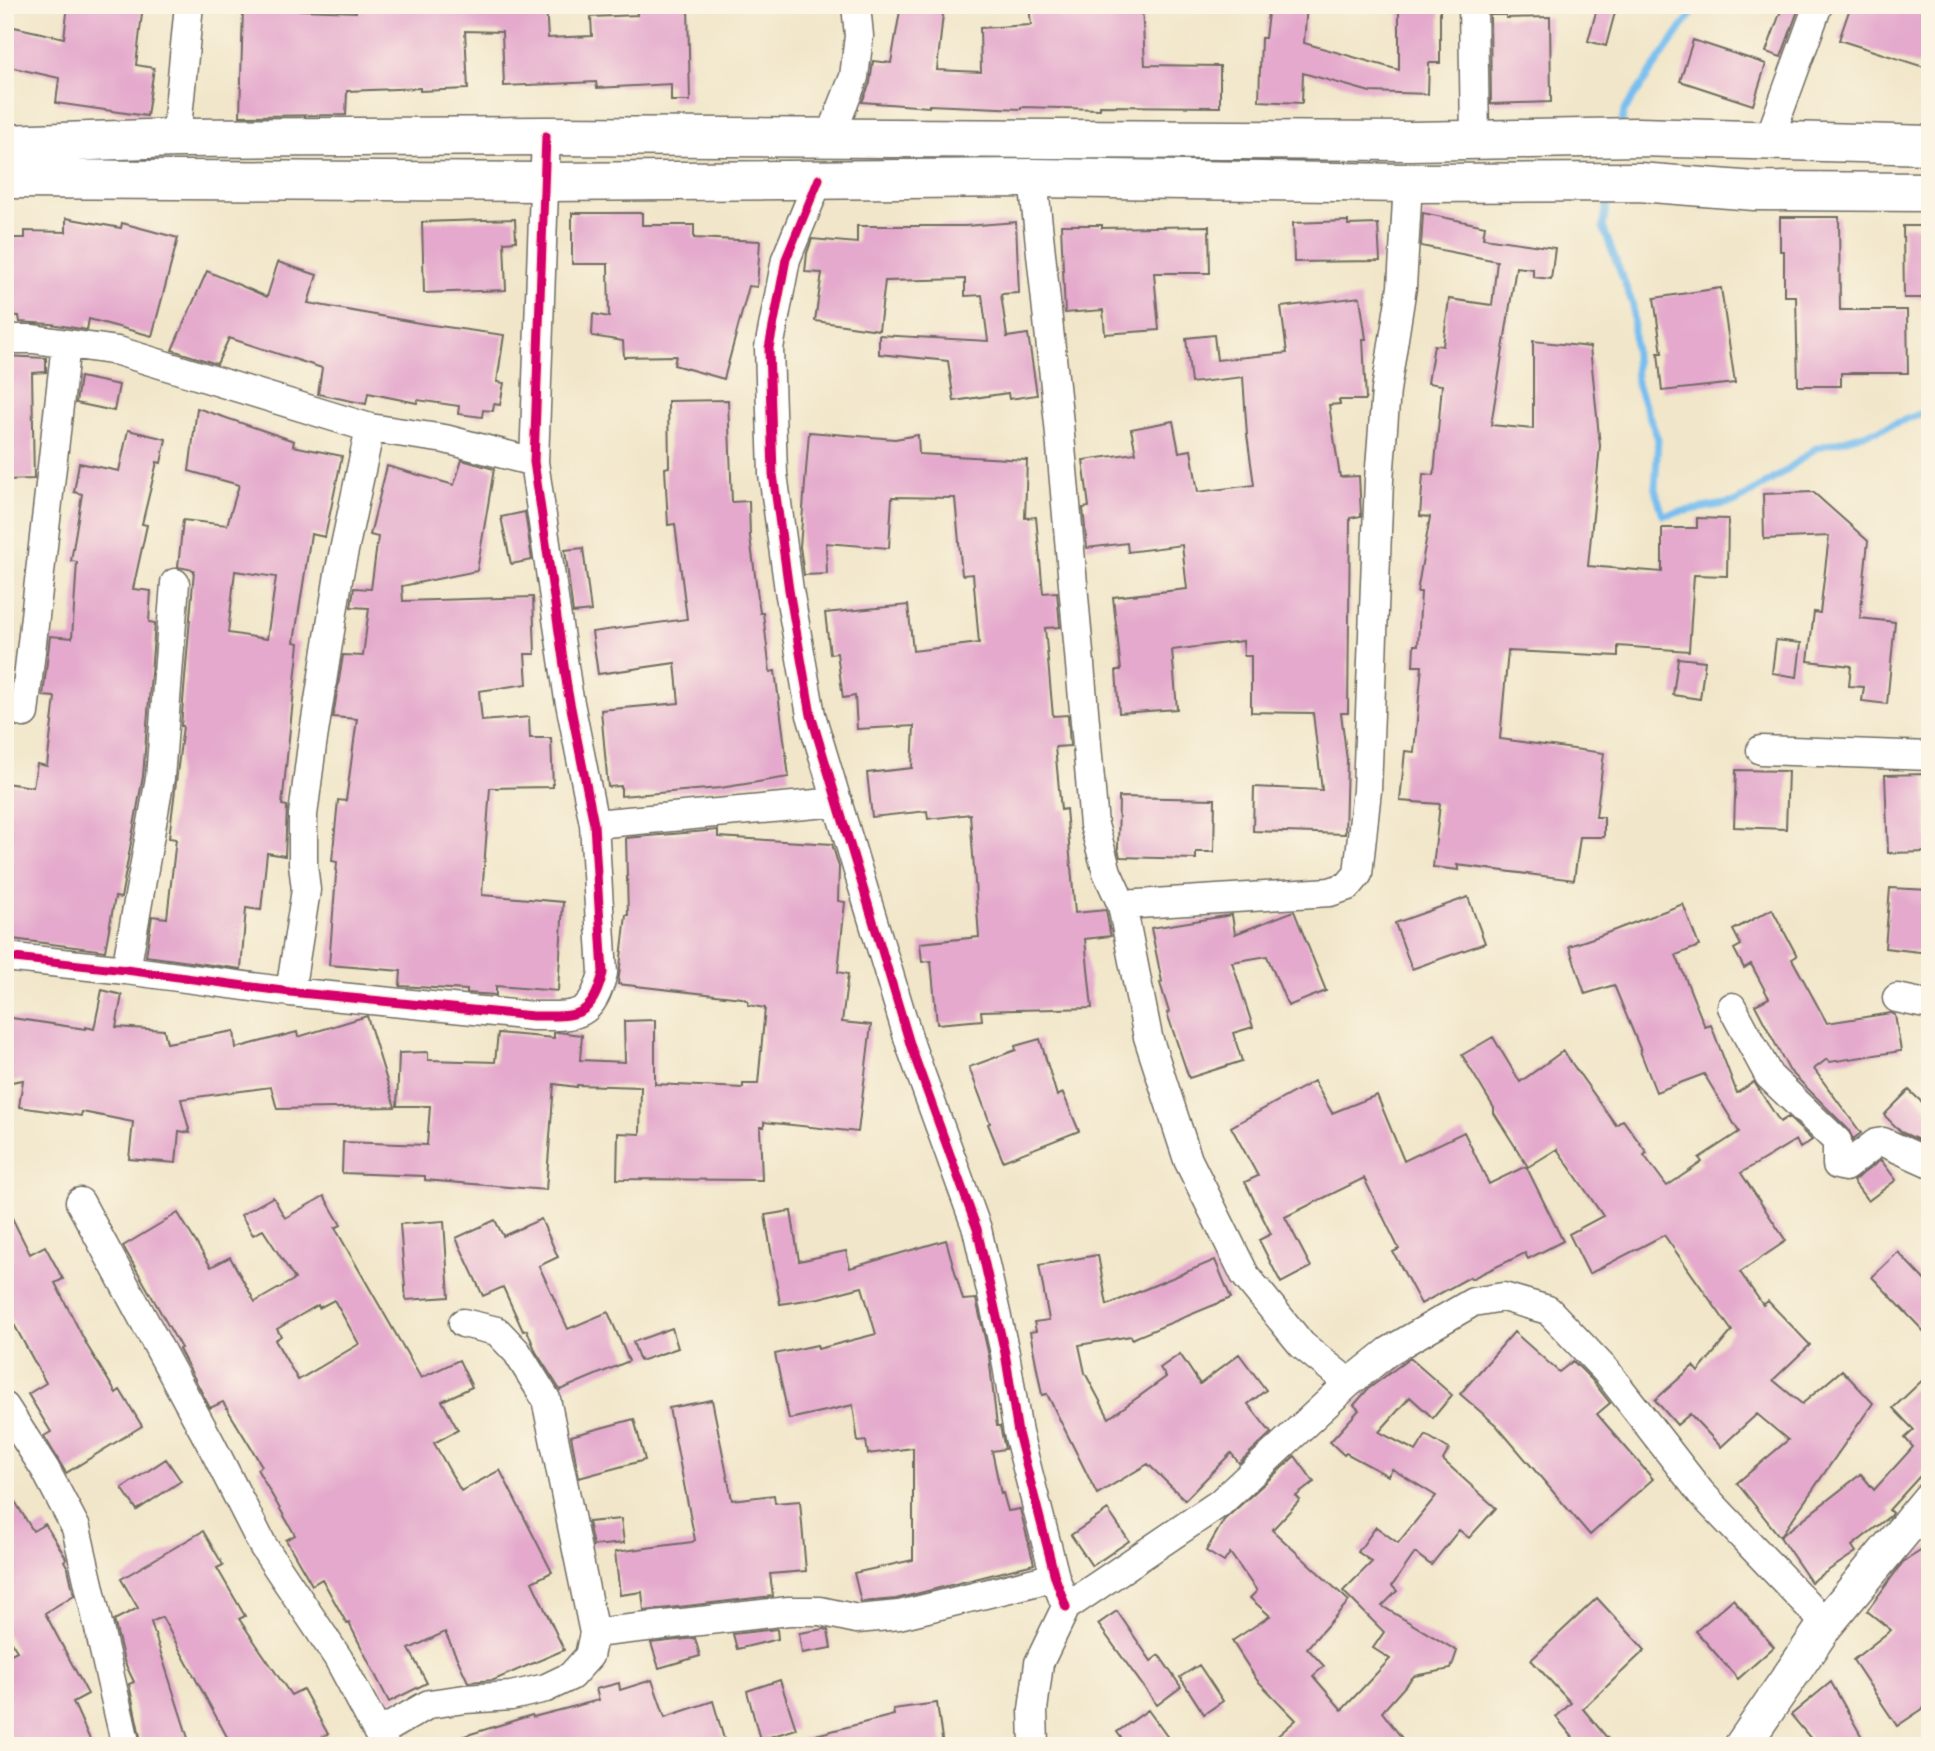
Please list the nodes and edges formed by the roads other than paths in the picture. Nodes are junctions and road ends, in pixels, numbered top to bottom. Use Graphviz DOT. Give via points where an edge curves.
graph roads {
  1 [pos="189,5"];
  2 [pos="856,5"];
  3 [pos="1473,5"];
  4 [pos="1818,5"];
  5 [pos="546,136"];
  6 [pos="176,138"];
  7 [pos="830,138"];
  8 [pos="1475,139"];
  9 [pos="1769,140"];
  10 [pos="5,144"];
  11 [pos="1930,145"];
  12 [pos="1033,178"];
  13 [pos="5,179"];
  14 [pos="819,179"];
  15 [pos="545,182"];
  16 [pos="1408,183"];
  17 [pos="1930,192"];
  18 [pos="5,339"];
  19 [pos="66,344"];
  20 [pos="370,428"];
  21 [pos="534,462"];
  22 [pos="175,583"];
  23 [pos="24,713"];
  24 [pos="1761,750"];
  25 [pos="1930,756"];
  26 [pos="838,802"];
  27 [pos="594,824"];
  28 [pos="1122,905"];
  29 [pos="5,957"];
  30 [pos="126,970"];
  31 [pos="290,992"];
  32 [pos="1897,998"];
  33 [pos="1930,1004"];
  34 [pos="1732,1007"];
  35 [pos="1930,1163"];
  36 [pos="80,1202"];
  37 [pos="463,1324"];
  38 [pos="1349,1383"];
  39 [pos="5,1407"];
  40 [pos="1930,1499"];
  41 [pos="1055,1577"];
  42 [pos="1066,1607"];
  43 [pos="1826,1624"];
  44 [pos="594,1633"];
  45 [pos="382,1740"];
  46 [pos="126,1746"];
  47 [pos="1034,1746"];
  48 [pos="1741,1746"];
  1 -- 6 [label="street"];
  2 -- 7 [label="street" via="859,36 854,77"];
  3 -- 8 [label="street"];
  4 -- 9 [label="street"];
  5 -- 6 [label="highway"];
  5 -- 7 [label="highway"];
  5 -- 15 [label="street"];
  6 -- 10 [label="highway"];
  7 -- 8 [label="highway"];
  8 -- 9 [label="highway"];
  9 -- 11 [label="highway"];
  12 -- 14 [label="highway"];
  12 -- 16 [label="highway"];
  12 -- 28 [label="street" via="1094,825"];
  13 -- 15 [label="highway"];
  14 -- 15 [label="highway"];
  14 -- 26 [label="street" via="786,259 769,360 773,474 789,590 811,715"];
  15 -- 21 [label="street"];
  16 -- 17 [label="highway" via="1639,182 1755,191"];
  16 -- 28 [label="street" via="1402,287 1386,390 1379,480 1367,790 1358,874 1348,886 1329,892"];
  18 -- 19 [label="street"];
  19 -- 20 [label="street" via="118,351"];
  19 -- 23 [label="street"];
  20 -- 21 [label="street" via="445,439"];
  20 -- 31 [label="street" via="339,575 312,745 303,815 306,890"];
  21 -- 27 [label="street" via="568,693"];
  22 -- 30 [label="street" via="160,778"];
  24 -- 25 [label="street"];
  26 -- 27 [label="street"];
  26 -- 41 [label="street" via="911,1047 977,1229 1018,1433"];
  27 -- 31 [label="street" via="603,972 590,1006 569,1016 533,1016"];
  28 -- 38 [label="street" via="1148,1037 1188,1160 1245,1275 1301,1345"];
  29 -- 30 [label="street"];
  30 -- 31 [label="street"];
  32 -- 33 [label="street"];
  34 -- 35 [label="street" via="1769,1076 1837,1141 1837,1165 1844,1167 1883,1142"];
  36 -- 45 [label="street" via="263,1546 338,1658"];
  37 -- 44 [label="street" via="497,1331 517,1352 547,1399"];
  38 -- 42 [label="street" via="1220,1503"];
  38 -- 43 [label="street" via="1389,1351 1473,1302 1503,1297 1548,1310 1607,1373 1701,1493"];
  39 -- 46 [label="street" via="76,1528"];
  40 -- 43 [label="street"];
  41 -- 42 [label="street"];
  41 -- 44 [label="street" via="899,1615 857,1619 820,1611 789,1611"];
  42 -- 47 [label="street" via="1039,1663"];
  43 -- 48 [label="street"];
  44 -- 45 [label="street" via="589,1657 571,1676 511,1696 429,1704"];
}
